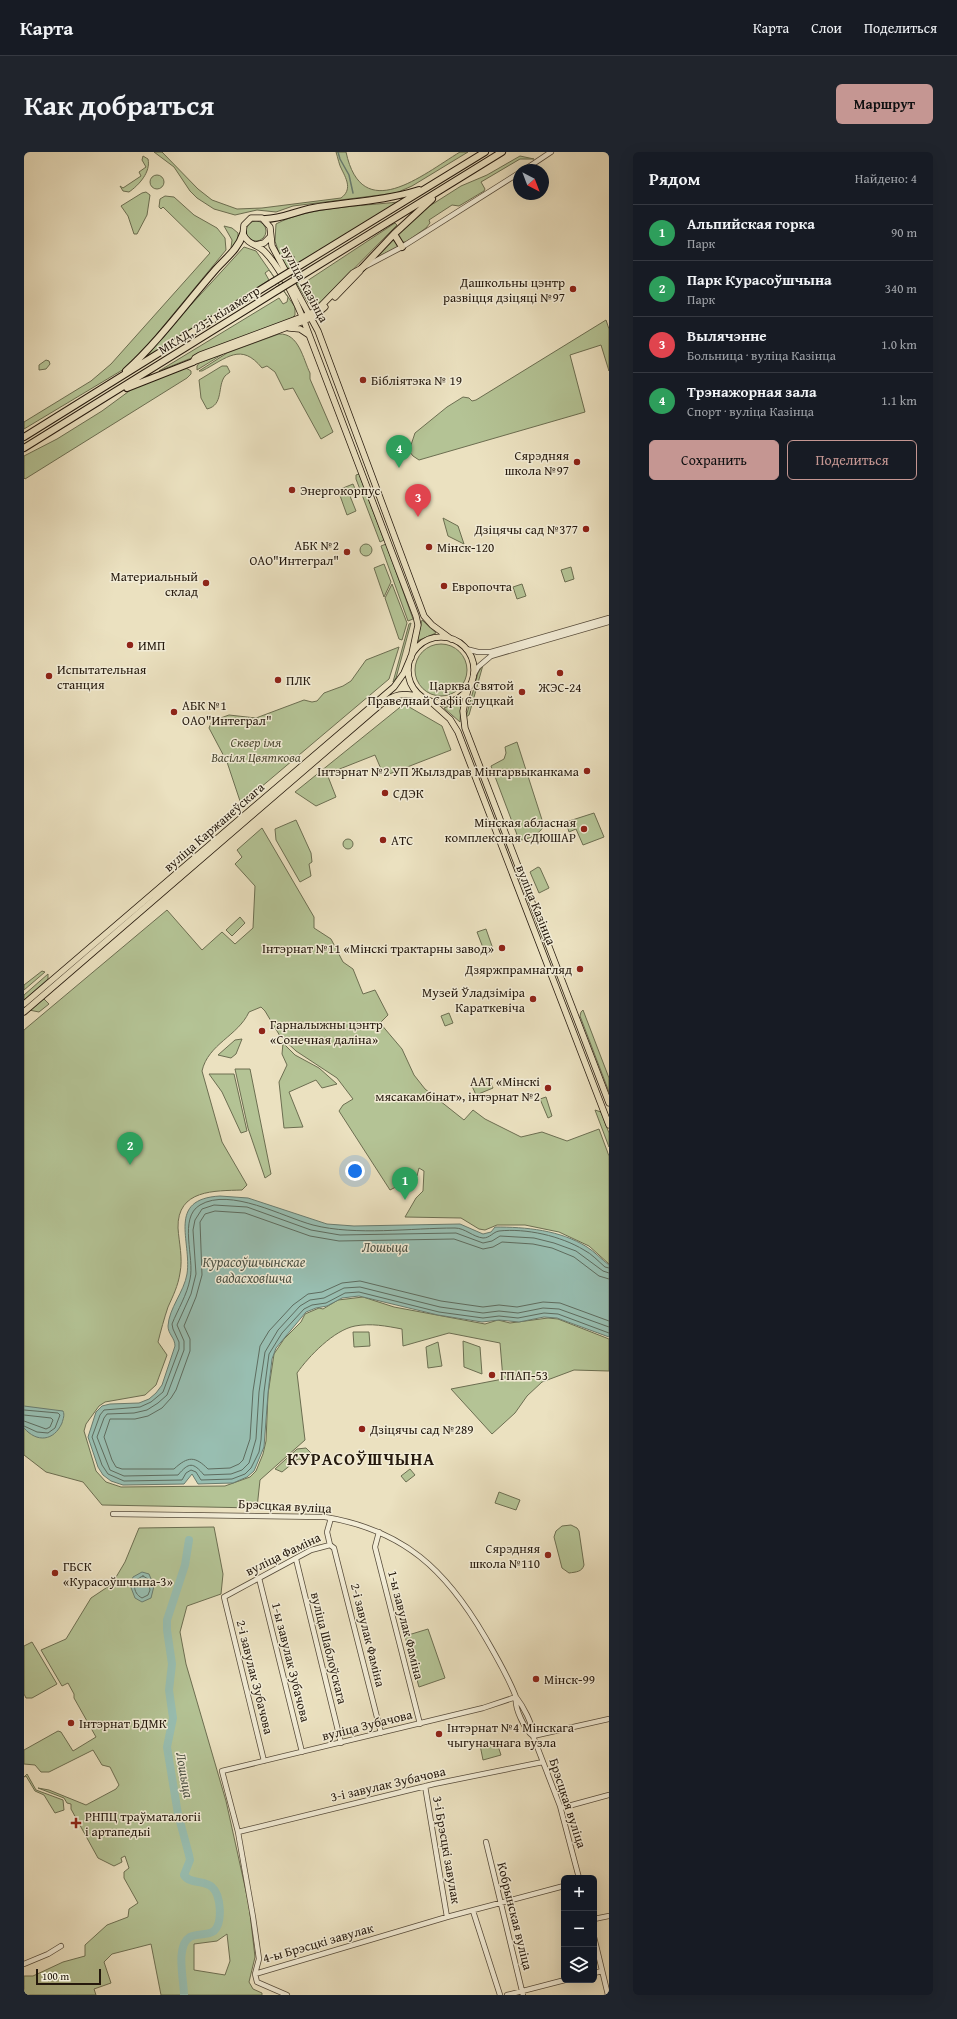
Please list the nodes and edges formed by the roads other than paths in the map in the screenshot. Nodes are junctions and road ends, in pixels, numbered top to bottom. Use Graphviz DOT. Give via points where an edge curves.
graph roads {
  1 [pos="485,152"];
  2 [pos="502,152"];
  3 [pos="551,152"];
  4 [pos="533,164"];
  5 [pos="513,177"];
  6 [pos="433,184"];
  7 [pos="438,192"];
  8 [pos="265,219"];
  9 [pos="243,234"];
  10 [pos="394,234"];
  11 [pos="270,237"];
  12 [pos="256,245"];
  13 [pos="402,247"];
  14 [pos="362,268"];
  15 [pos="311,316"];
  16 [pos="303,319"];
  17 [pos="287,328"];
  18 [pos="309,335"];
  19 [pos="193,362"];
  20 [pos="112,383"];
  21 [pos="109,396"];
  22 [pos="24,436"];
  23 [pos="24,448"];
  24 [pos="609,618"];
  25 [pos="609,622"];
  26 [pos="451,639"];
  27 [pos="466,649"];
  28 [pos="411,659"];
  29 [pos="473,676"];
  30 [pos="468,689"];
  31 [pos="422,697"];
  32 [pos="430,701"];
  33 [pos="254,806"];
  34 [pos="258,812"];
  35 [pos="242,821"];
  36 [pos="58,979"];
  37 [pos="24,1004"];
  38 [pos="24,1012"];
  39 [pos="574,1012"];
  40 [pos="566,1014"];
  41 [pos="609,1103"];
  42 [pos="601,1106"];
  43 [pos="609,1125"];
  44 [pos="113,1514"];
  45 [pos="331,1518"];
  46 [pos="379,1532"];
  47 [pos="330,1545"];
  48 [pos="296,1558"];
  49 [pos="259,1578"];
  50 [pos="224,1597"];
  51 [pos="516,1697"];
  52 [pos="609,1719"];
  53 [pos="420,1724"];
  54 [pos="381,1733"];
  55 [pos="533,1736"];
  56 [pos="341,1743"];
  57 [pos="302,1752"];
  58 [pos="264,1761"];
  59 [pos="544,1762"];
  60 [pos="222,1771"];
  61 [pos="425,1786"];
  62 [pos="609,1796"];
  63 [pos="561,1808"];
  64 [pos="238,1832"];
  65 [pos="486,1842"];
  66 [pos="578,1875"];
  67 [pos="561,1887"];
  68 [pos="499,1903"];
  69 [pos="472,1911"];
  70 [pos="609,1916"];
  71 [pos="447,1917"];
  72 [pos="597,1918"];
  73 [pos="61,1946"];
  74 [pos="596,1947"];
  75 [pos="24,1964"];
  76 [pos="602,1971"];
  77 [pos="597,1972"];
  78 [pos="255,1974"];
  79 [pos="561,1981"];
  80 [pos="523,1993"];
  81 [pos="287,1995"];
  82 [pos="500,1995"];
  83 [pos="507,1995"];
  84 [pos="608,1995"];
  1 -- 6 [label="highway"];
  2 -- 7 [label="highway"];
  3 -- 4 [label="street"];
  5 -- 13 [label="street"];
  6 -- 8 [label="highway" via="400,196 316,208 282,218"];
  6 -- 20 [label="highway, МКАД, 23-і кіламетр, bridge"];
  7 -- 10 [label="highway"];
  7 -- 21 [label="highway, МКАД, 23-і кіламетр, bridge"];
  8 -- 9 [label="main road" via="255,217 248,220 243,228"];
  8 -- 11 [label="main road, вуліца Казінца" via="270,227"];
  9 -- 12 [label="main road, вуліца Казінца" via="249,242"];
  9 -- 20 [label="highway" via="238,246 174,319"];
  10 -- 13 [label="highway"];
  10 -- 14 [label="highway"];
  11 -- 12 [label="main road" via="264,243"];
  11 -- 15 [label="main road, вуліца Казінца" via="272,246"];
  12 -- 16 [label="main road, вуліца Казінца" via="270,259"];
  13 -- 14 [label="street"];
  14 -- 15 [label="main road" via="320,312"];
  15 -- 16 [label="main road"];
  15 -- 26 [label="main road, вуліца Казінца" via="424,616"];
  16 -- 17 [label="main road"];
  16 -- 18 [label="main road, вуліца Казінца"];
  16 -- 19 [label="main road" via="200,355"];
  17 -- 18 [label="main road" via="300,329"];
  17 -- 19 [label="main road"];
  18 -- 28 [label="main road, вуліца Казінца" via="416,616 418,624"];
  19 -- 21 [label="highway"];
  20 -- 22 [label="highway, МКАД, 23-і кіламетр"];
  21 -- 23 [label="highway, МКАД, 23-і кіламетр"];
  24 -- 27 [label="street" via="491,652"];
  25 -- 29 [label="street" via="491,656 480,664"];
  26 -- 27 [label="main road"];
  26 -- 28 [label="main road" via="428,641 420,646"];
  27 -- 29 [label="main road" via="473,663"];
  28 -- 31 [label="main road" via="408,670 410,679 414,689"];
  28 -- 33 [label="main road, вуліца Каржанеўскага" via="394,687"];
  29 -- 30 [label="main road"];
  30 -- 32 [label="main road" via="461,697 451,702"];
  30 -- 39 [label="main road, вуліца Казінца" via="463,711 464,726"];
  31 -- 32 [label="main road"];
  31 -- 34 [label="main road, вуліца Каржанеўскага" via="401,694 386,701"];
  32 -- 40 [label="main road, вуліца Казінца" via="450,719 458,732"];
  33 -- 34 [label="street"];
  33 -- 35 [label="main road, вуліца Каржанеўскага"];
  34 -- 35 [label="main road, вуліца Каржанеўскага"];
  35 -- 36 [label="main road, вуліца Каржанеўскага"];
  36 -- 37 [label="main road, вуліца Каржанеўскага"];
  36 -- 38 [label="main road, вуліца Каржанеўскага"];
  39 -- 40 [label="main road"];
  39 -- 41 [label="main road, вуліца Казінца"];
  40 -- 42 [label="main road, вуліца Казінца"];
  41 -- 42 [label="main road"];
  42 -- 43 [label="main road, вуліца Казінца"];
  44 -- 45 [label="street, Брэсцкая вуліца"];
  45 -- 46 [label="street, Брэсцкая вуліца"];
  45 -- 47 [label="street, вуліца Фаміна" via="327,1532"];
  46 -- 51 [label="street, Брэсцкая вуліца" via="406,1546 429,1563 453,1590 482,1633"];
  46 -- 53 [label="street, 1-ы завулак Фаміна" via="375,1547"];
  47 -- 48 [label="street, вуліца Фаміна" via="316,1548"];
  47 -- 54 [label="street, 2-і завулак Фаміна" via="334,1548"];
  48 -- 49 [label="street, вуліца Фаміна"];
  48 -- 56 [label="street, вуліца Шаблоўскага"];
  49 -- 50 [label="street, вуліца Фаміна"];
  49 -- 57 [label="street, 1-ы завулак Зубачова"];
  50 -- 58 [label="street, 2-і завулак Зубачова"];
  51 -- 53 [label="street, вуліца Зубачова"];
  51 -- 55 [label="street, Брэсцкая вуліца" via="516,1705"];
  52 -- 55 [label="street"];
  53 -- 54 [label="street, вуліца Зубачова"];
  54 -- 56 [label="street, вуліца Зубачова"];
  55 -- 59 [label="street, Брэсцкая вуліца"];
  56 -- 57 [label="street, вуліца Зубачова"];
  57 -- 58 [label="street, вуліца Зубачова"];
  58 -- 60 [label="street, вуліца Зубачова"];
  59 -- 61 [label="street, 3-і завулак Зубачова"];
  59 -- 63 [label="street, Брэсцкая вуліца"];
  60 -- 64 [label="street, 4-ы Брэсцкі завулак"];
  61 -- 64 [label="street, 3-і завулак Зубачова"];
  61 -- 71 [label="street, 3-і Брэсцкі завулак"];
  62 -- 63 [label="street"];
  63 -- 66 [label="street, Брэсцкая вуліца"];
  64 -- 78 [label="street, 4-ы Брэсцкі завулак" via="259,1958"];
  65 -- 68 [label="street, Кобрынская вуліца"];
  67 -- 68 [label="street, 4-ы Брэсцкі завулак"];
  68 -- 69 [label="street, 4-ы Брэсцкі завулак"];
  68 -- 80 [label="street, Кобрынская вуліца"];
  69 -- 71 [label="street, 4-ы Брэсцкі завулак"];
  69 -- 82 [label="street, 3-і Брэсцкі завулак"];
  70 -- 72 [label="street"];
  71 -- 78 [label="street, 4-ы Брэсцкі завулак"];
  73 -- 75 [label="street"];
  74 -- 76 [label="street"];
  76 -- 77 [label="street"];
  76 -- 84 [label="street"];
  78 -- 81 [label="street" via="257,1982"];
  79 -- 80 [label="street"];
  80 -- 83 [label="street"];
}
